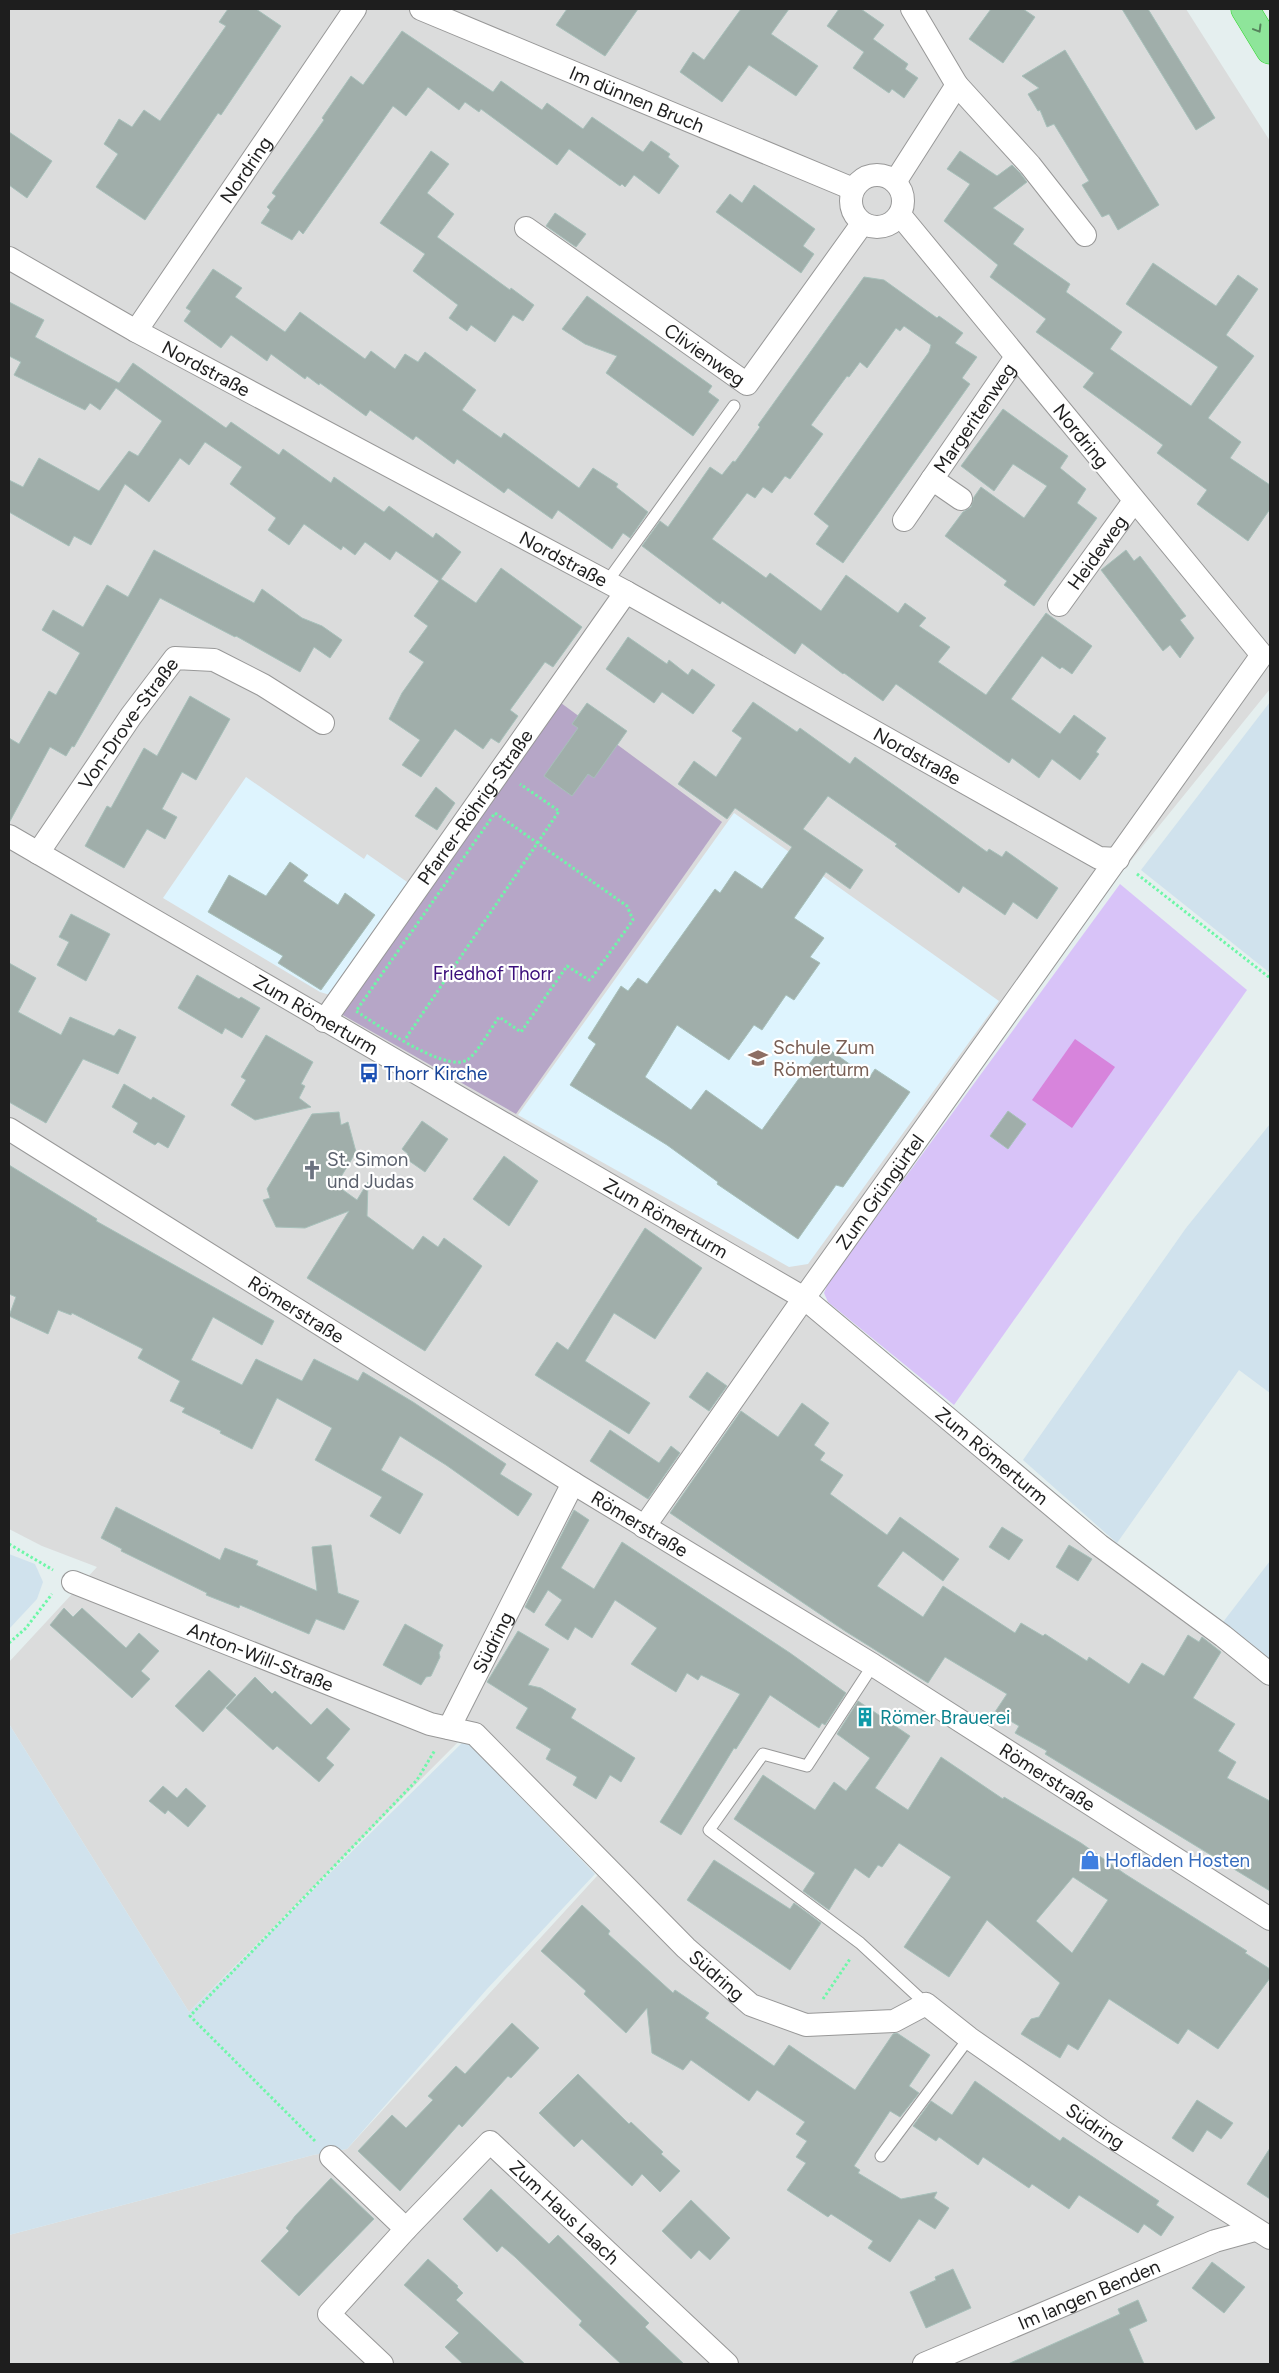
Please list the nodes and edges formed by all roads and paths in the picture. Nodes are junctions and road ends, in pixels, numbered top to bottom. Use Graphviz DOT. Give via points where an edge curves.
graph roads {
  1 [pos="355,9"];
  2 [pos="421,9"];
  3 [pos="912,9"];
  4 [pos="1245,9"];
  5 [pos="1270,50"];
  6 [pos="957,85"];
  7 [pos="895,182"];
  8 [pos="853,189"];
  9 [pos="900,215"];
  10 [pos="862,224"];
  11 [pos="526,228"];
  12 [pos="1085,235"];
  13 [pos="9,258"];
  14 [pos="136,331"];
  15 [pos="1016,357"];
  16 [pos="734,406"];
  17 [pos="932,479"];
  18 [pos="961,499"];
  19 [pos="1134,501"];
  20 [pos="904,520"];
  21 [pos="617,587"];
  22 [pos="1059,605"];
  23 [pos="1262,655"];
  24 [pos="323,723"];
  25 [pos="500,770"];
  26 [pos="9,836"];
  27 [pos="538,842"];
  28 [pos="38,853"];
  29 [pos="1118,859"];
  30 [pos="1270,978"];
  31 [pos="324,1021"];
  32 [pos="404,1041"];
  33 [pos="394,1061"];
  34 [pos="9,1129"];
  35 [pos="804,1298"];
  36 [pos="573,1483"];
  37 [pos="644,1527"];
  38 [pos="9,1544"];
  39 [pos="67,1579"];
  40 [pos="9,1643"];
  41 [pos="872,1664"];
  42 [pos="1270,1674"];
  43 [pos="449,1728"];
  44 [pos="1270,1919"];
  45 [pos="860,1943"];
  46 [pos="926,2004"];
  47 [pos="806,2025"];
  48 [pos="969,2038"];
  49 [pos="882,2156"];
  50 [pos="331,2157"];
  51 [pos="406,2229"];
  52 [pos="1262,2234"];
  53 [pos="382,2364"];
  54 [pos="727,2364"];
  55 [pos="924,2364"];
  1 -- 14 [label="street, Nordring"];
  2 -- 8 [label="street, Im dünnen Bruch"];
  3 -- 6 [label="street"];
  4 -- 5 [label="highway, one-way"];
  6 -- 7 [label="street"];
  6 -- 12 [label="street" via="1030,165"];
  7 -- 8 [label="street" via="887,176 869,176"];
  7 -- 9 [label="street" via="904,200"];
  8 -- 10 [label="street" via="851,208"];
  9 -- 10 [label="street" via="882,228"];
  9 -- 15 [label="street, Nordring"];
  10 -- 11 [label="street, Clivienweg" via="747,384"];
  13 -- 14 [label="street, Nordstraße"];
  14 -- 21 [label="street, Nordstraße"];
  15 -- 17 [label="street, Margeritenweg"];
  15 -- 19 [label="street, Nordring"];
  16 -- 21 [label="lane"];
  17 -- 18 [label="street, Margeritenweg"];
  17 -- 20 [label="street, Margeritenweg"];
  19 -- 22 [label="street, Heideweg"];
  19 -- 23 [label="street, Nordring"];
  21 -- 25 [label="street, Pfarrer-Röhrig-Straße"];
  21 -- 29 [label="street, Nordstraße" via="1100,858"];
  23 -- 29 [label="street, Zum Grüngürtel"];
  24 -- 28 [label="street, Von-Drove-Straße" via="263,684 214,660 175,658 131,716"];
  25 -- 27 [label="path" via="559,811"];
  25 -- 31 [label="street, Pfarrer-Röhrig-Straße"];
  26 -- 28 [label="street, Zum Römerturm"];
  27 -- 32 [label="path"];
  27 -- 32 [label="path" via="498,814 494,815 356,1012"];
  27 -- 32 [label="path" via="627,906 633,920 591,979 567,966 521,1032 499,1017 469,1058 459,1063 451,1063"];
  28 -- 31 [label="street, Zum Römerturm"];
  29 -- 30 [label="path"];
  29 -- 35 [label="street, Zum Grüngürtel"];
  31 -- 33 [label="street, Zum Römerturm"];
  32 -- 33 [label="path"];
  33 -- 35 [label="street, Zum Römerturm"];
  34 -- 36 [label="street, Römerstraße"];
  35 -- 37 [label="street, Zum Grüngürtel"];
  35 -- 42 [label="street, Zum Römerturm" via="1099,1545"];
  36 -- 37 [label="street, Römerstraße"];
  36 -- 43 [label="street, Südring"];
  37 -- 41 [label="street, Römerstraße"];
  38 -- 39 [label="path"];
  39 -- 40 [label="path" via="26,1628"];
  39 -- 43 [label="street, Anton-Will-Straße" via="430,1724"];
  41 -- 44 [label="street, Römerstraße"];
  41 -- 45 [label="lane" via="807,1766 762,1754 709,1830"];
  43 -- 47 [label="street, Südring" via="475,1734 686,1948 751,2005"];
  43 -- 50 [label="path" via="417,1780 190,2016"];
  45 -- 46 [label="lane"];
  45 -- 47 [label="path"];
  46 -- 47 [label="street, Südring" via="894,2021"];
  46 -- 48 [label="street, Südring"];
  48 -- 49 [label="lane"];
  48 -- 52 [label="street, Südring" via="1104,2132"];
  50 -- 51 [label="street"];
  51 -- 53 [label="street, Zum Haus Laach" via="328,2314"];
  51 -- 54 [label="street, Zum Haus Laach" via="490,2142"];
  52 -- 55 [label="street, Im langen Benden" via="1215,2241"];
}
